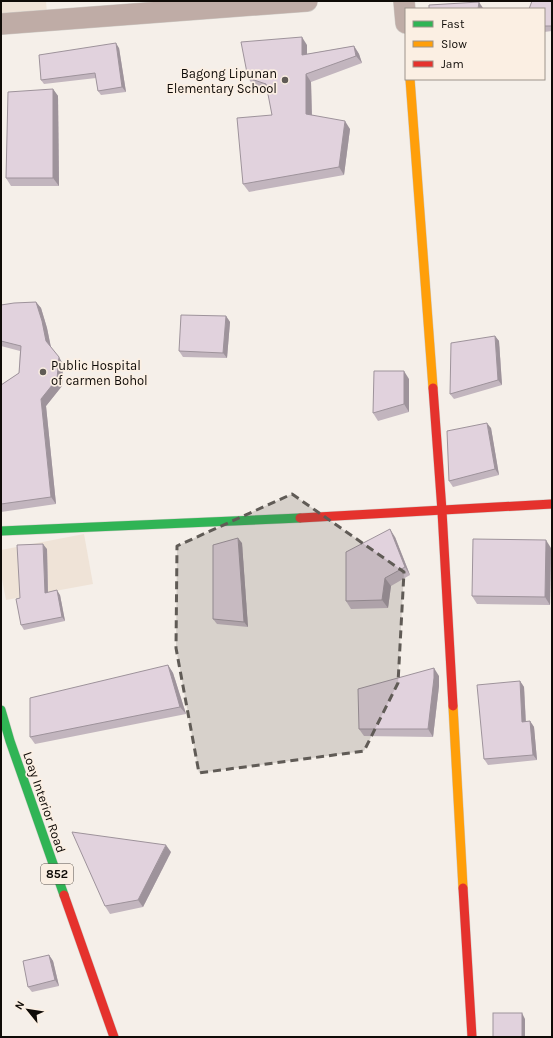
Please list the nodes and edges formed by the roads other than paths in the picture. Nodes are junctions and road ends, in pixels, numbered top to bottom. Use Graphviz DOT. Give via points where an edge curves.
graph roads {
  1 [pos="307,1"];
  2 [pos="404,1"];
  3 [pos="405,12"];
  4 [pos="1,24"];
  5 [pos="410,80"];
  6 [pos="552,504"];
  7 [pos="442,511"];
  8 [pos="1,531"];
  9 [pos="1,710"];
  10 [pos="114,1037"];
  11 [pos="472,1037"];
  1 -- 4 [label="street"];
  2 -- 3 [label="street"];
  5 -- 7 [label="street"];
  6 -- 7 [label="street"];
  7 -- 8 [label="street"];
  7 -- 11 [label="street"];
  9 -- 10 [label="street, Loay Interior Road / 852"];
}
